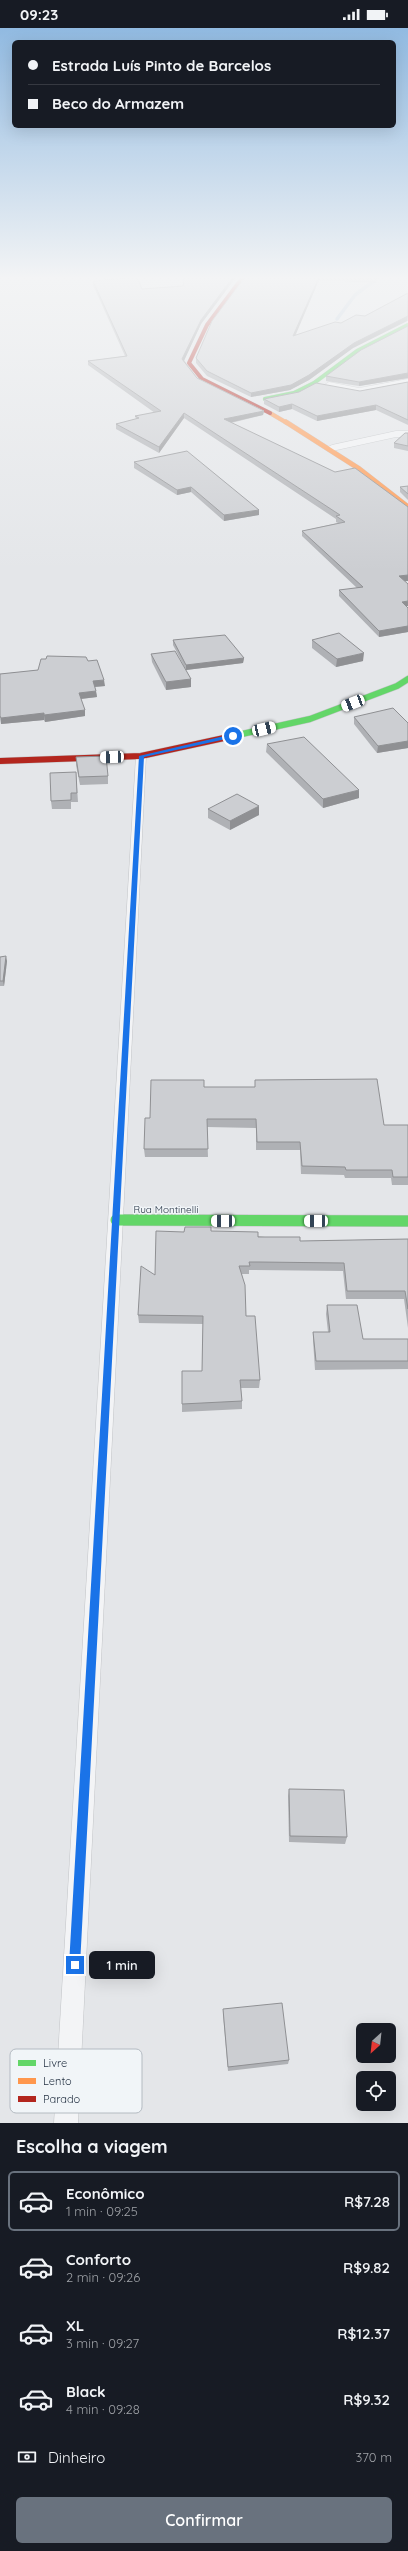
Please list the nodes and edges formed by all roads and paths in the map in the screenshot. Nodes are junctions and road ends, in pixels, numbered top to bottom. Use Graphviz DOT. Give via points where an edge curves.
graph roads {
  1 [pos="199,375"];
  2 [pos="325,375"];
  3 [pos="408,382"];
  4 [pos="314,383"];
  5 [pos="250,402"];
  6 [pos="408,434"];
  7 [pos="332,448"];
  8 [pos="408,507"];
  9 [pos="408,679"];
  10 [pos="141,756"];
  11 [pos="0,761"];
  12 [pos="116,1220"];
  13 [pos="408,1222"];
  14 [pos="70,2049"];
  15 [pos="67,2113"];
  16 [pos="66,2123"];
  1 -- 5 [label="main road" via="202,379"];
  2 -- 4 [label="main road"];
  3 -- 4 [label="street" via="359,391"];
  4 -- 5 [label="main road" via="294,393"];
  5 -- 7 [label="main road"];
  6 -- 7 [label="street"];
  7 -- 8 [label="main road" via="377,480"];
  9 -- 10 [label="main road" via="397,686 310,719"];
  10 -- 11 [label="main road"];
  10 -- 12 [label="lane"];
  12 -- 13 [label="main road, Rua Montinelli"];
  12 -- 14 [label="lane"];
  15 -- 16 [label="lane"];
}
